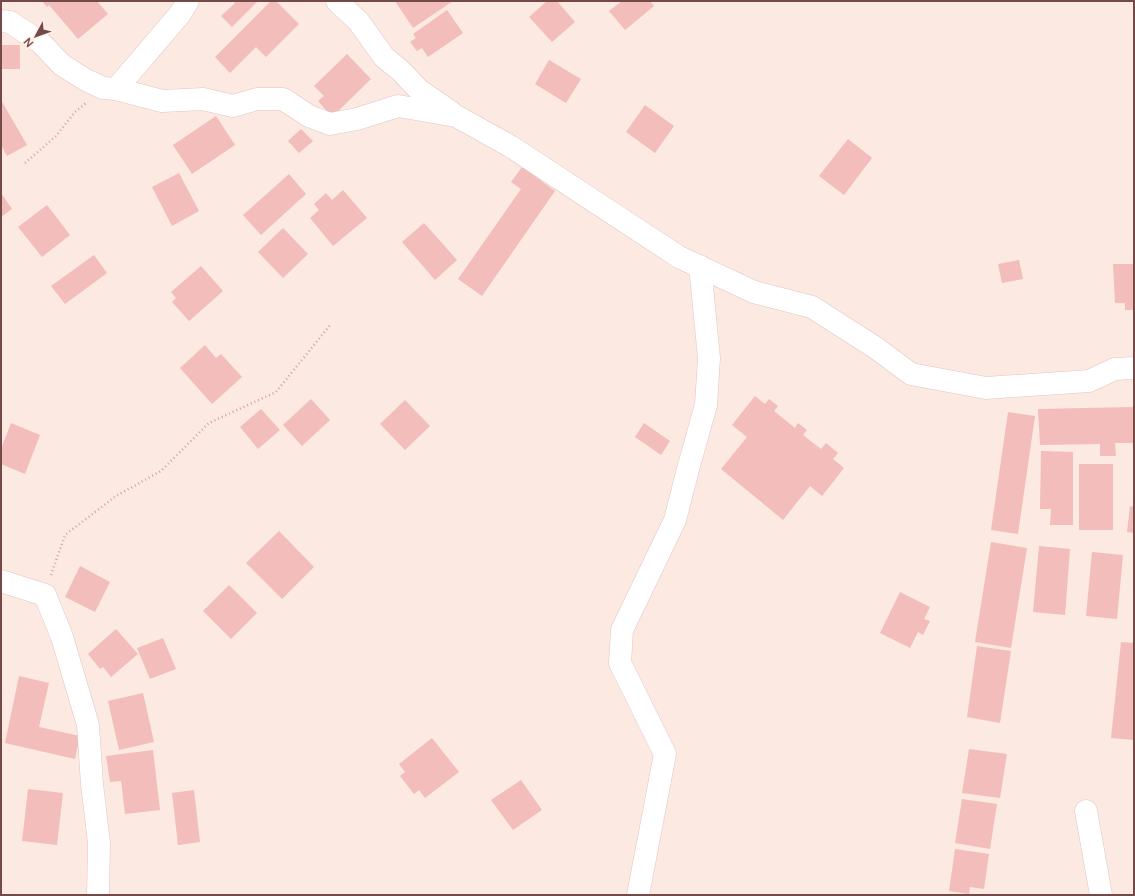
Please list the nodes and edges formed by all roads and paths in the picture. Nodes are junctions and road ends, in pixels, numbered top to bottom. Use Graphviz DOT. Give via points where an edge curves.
graph roads {
  1 [pos="188,1"];
  2 [pos="337,1"];
  3 [pos="1,21"];
  4 [pos="109,88"];
  5 [pos="456,116"];
  6 [pos="25,163"];
  7 [pos="700,266"];
  8 [pos="330,324"];
  9 [pos="1134,368"];
  10 [pos="1,581"];
  11 [pos="45,595"];
  12 [pos="1086,811"];
  13 [pos="98,895"];
  14 [pos="638,895"];
  15 [pos="1101,895"];
  1 -- 4 [label="street" via="180,14"];
  2 -- 5 [label="street" via="359,22 384,57 420,90"];
  3 -- 4 [label="street" via="10,22 40,42 62,65 86,80"];
  4 -- 5 [label="street" via="162,101 203,99 233,106 257,99 283,98 309,116 330,124 357,119 398,106"];
  4 -- 6 [label="path" via="75,112 56,136"];
  5 -- 7 [label="street" via="510,146 679,256"];
  7 -- 9 [label="street" via="754,292 812,307 911,374 986,388 1088,381 1115,369"];
  7 -- 14 [label="street" via="709,358 706,405 676,520 622,630 620,663 665,754"];
  8 -- 11 [label="path" via="276,392 208,423 161,471 116,496 65,535"];
  10 -- 11 [label="street"];
  11 -- 13 [label="street" via="62,637 88,725 99,843"];
  12 -- 15 [label="street"];
}
